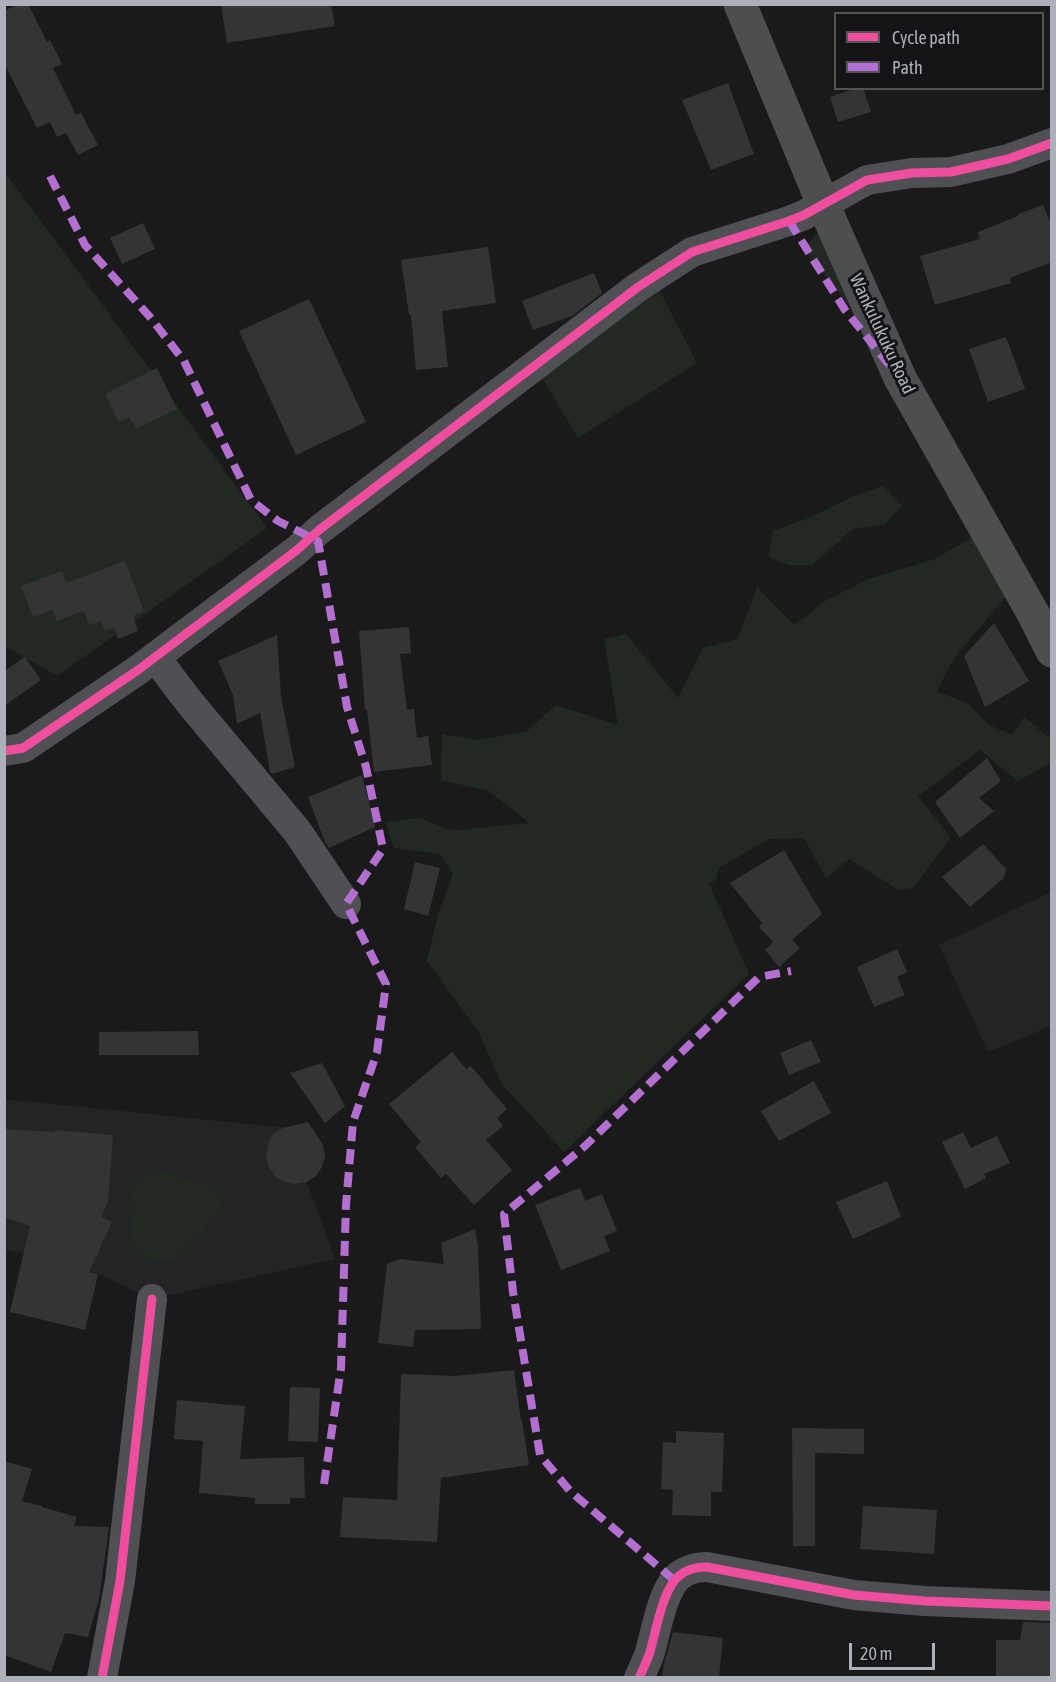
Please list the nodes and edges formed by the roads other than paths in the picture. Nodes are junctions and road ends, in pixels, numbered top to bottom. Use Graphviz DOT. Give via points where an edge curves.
graph roads {
  1 [pos="740,4"];
  2 [pos="1052,143"];
  3 [pos="823,204"];
  4 [pos="1052,651"];
  5 [pos="155,657"];
  6 [pos="11,753"];
  7 [pos="346,904"];
  8 [pos="152,1299"];
  9 [pos="1052,1606"];
  10 [pos="102,1677"];
  11 [pos="639,1677"];
  1 -- 3 [label="main road, Wankulukuku Road"];
  2 -- 3 [label="street" via="1008,159 951,172 867,180"];
  3 -- 4 [label="main road, Wankulukuku Road" via="900,378"];
  3 -- 5 [label="street" via="789,221 692,252 638,286"];
  5 -- 6 [label="street"];
  5 -- 7 [label="street" via="297,831"];
  8 -- 10 [label="street" via="120,1581"];
  9 -- 11 [label="street" via="854,1594 699,1567 674,1580"];
}
